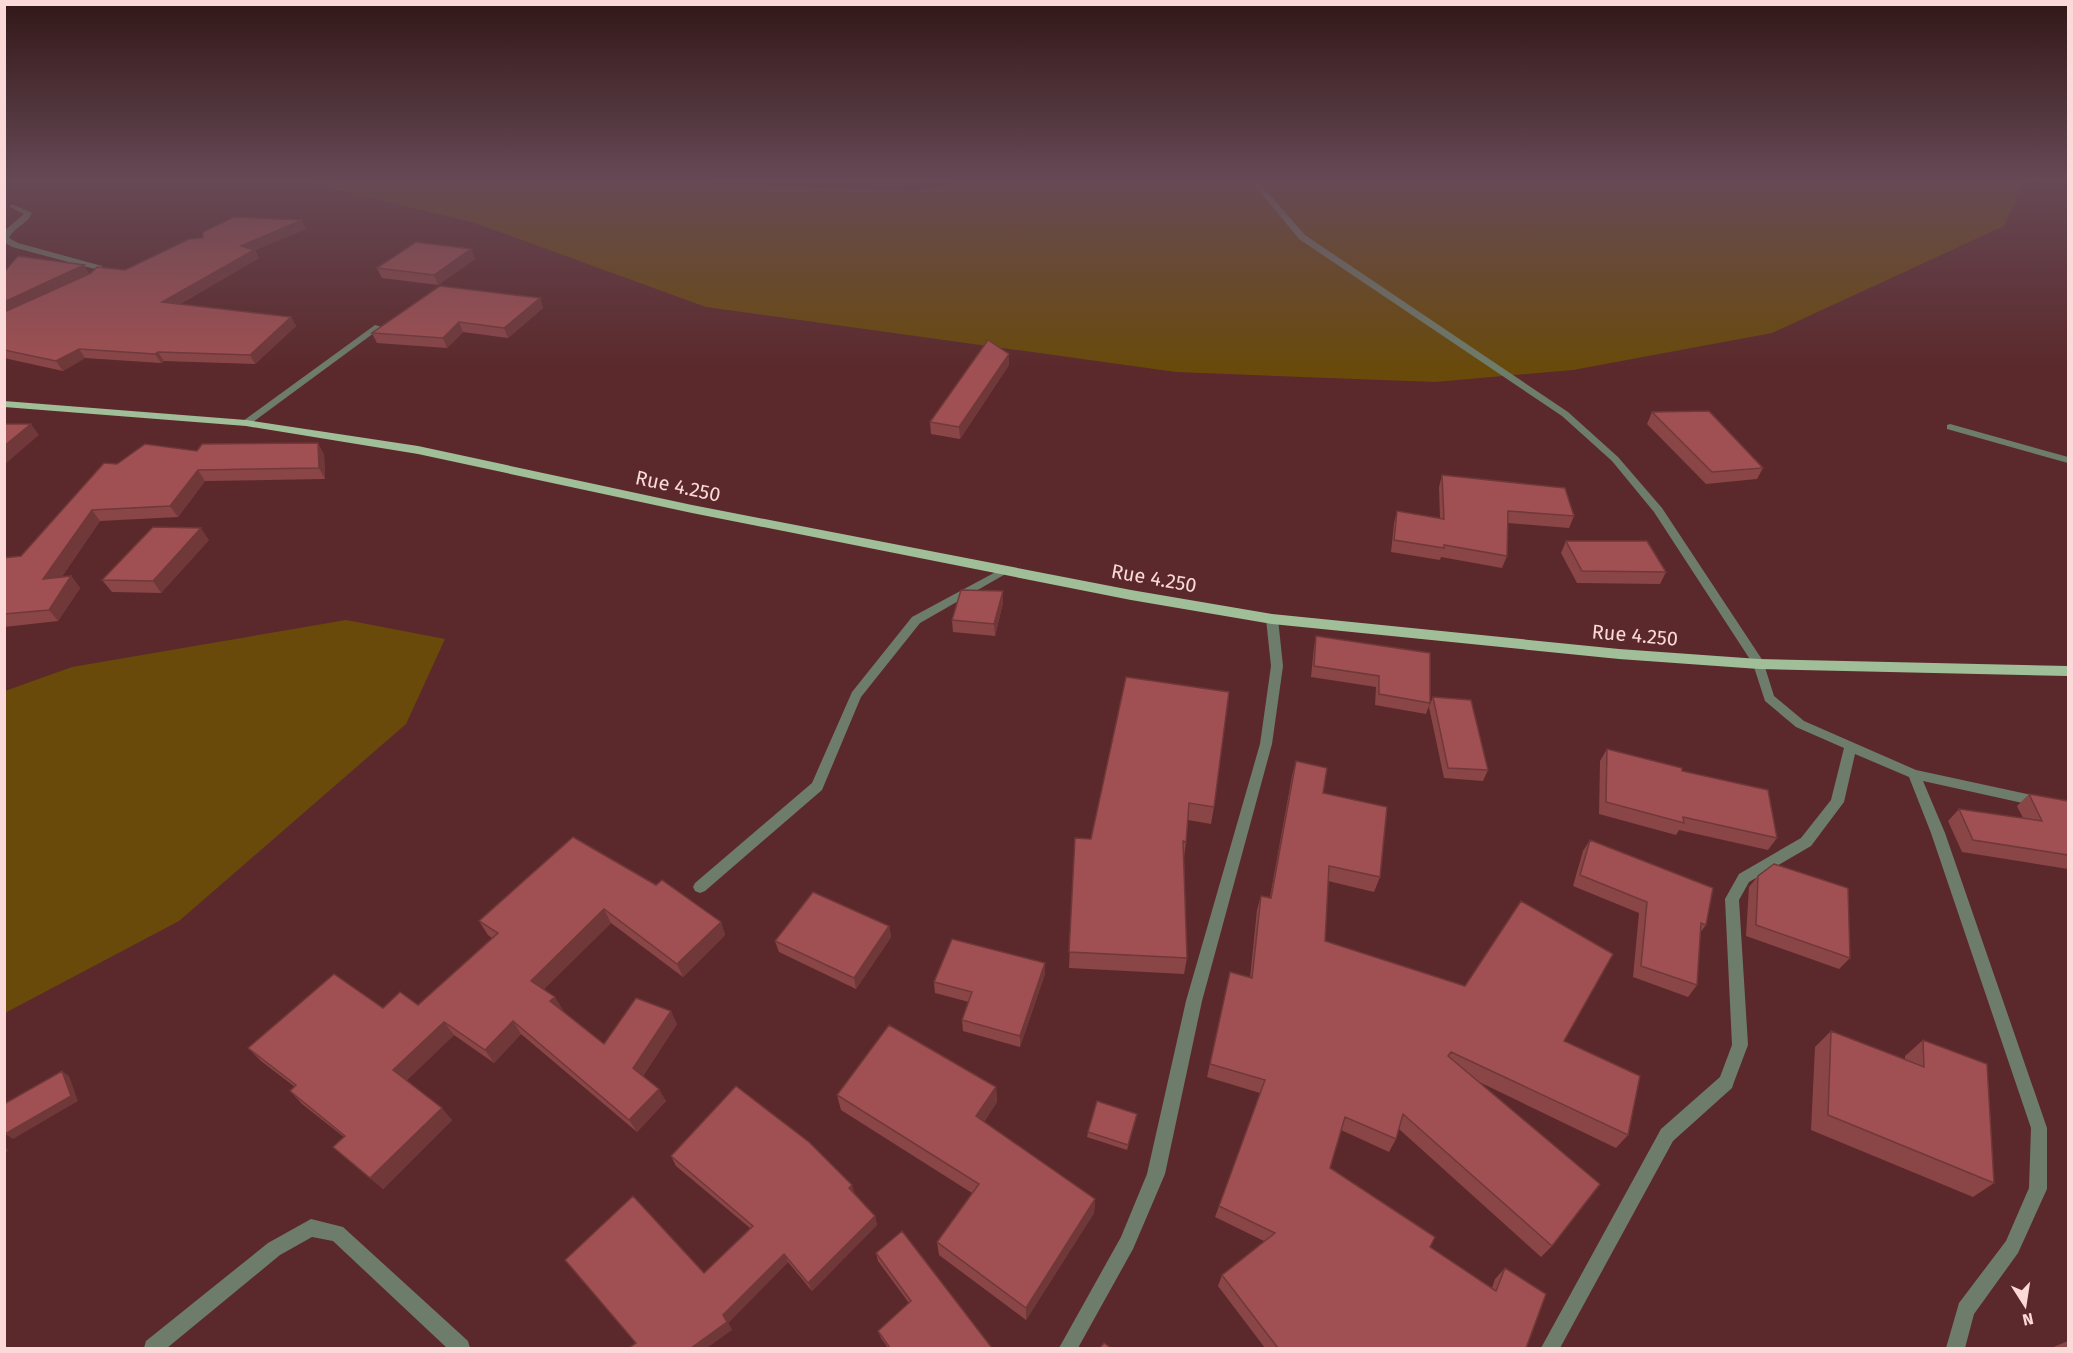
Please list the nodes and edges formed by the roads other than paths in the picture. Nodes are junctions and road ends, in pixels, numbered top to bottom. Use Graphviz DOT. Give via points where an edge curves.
graph roads {
  1 [pos="12,243"];
  2 [pos="1311,243"];
  3 [pos="83,283"];
  4 [pos="378,327"];
  5 [pos="4,404"];
  6 [pos="246,423"];
  7 [pos="1950,427"];
  8 [pos="2068,460"];
  9 [pos="1005,570"];
  10 [pos="1272,619"];
  11 [pos="1759,664"];
  12 [pos="2068,672"];
  13 [pos="1850,747"];
  14 [pos="1914,774"];
  15 [pos="2068,808"];
  16 [pos="700,887"];
  17 [pos="153,1348"];
  18 [pos="460,1348"];
  19 [pos="1068,1348"];
  20 [pos="1550,1348"];
  21 [pos="1956,1348"];
  1 -- 3 [label="street" via="99,268 93,278"];
  2 -- 11 [label="street" via="1565,414 1615,459 1658,510"];
  4 -- 6 [label="street"];
  5 -- 6 [label="main road, Rue 4.250"];
  6 -- 9 [label="main road, Rue 4.250" via="418,450 704,512"];
  7 -- 8 [label="street"];
  9 -- 10 [label="main road, Rue 4.250"];
  9 -- 16 [label="street" via="916,620 856,695 818,786"];
  10 -- 11 [label="main road, Rue 4.250"];
  10 -- 19 [label="street" via="1277,666 1266,744 1194,1001 1156,1174 1127,1243"];
  11 -- 12 [label="main road, Rue 4.250"];
  11 -- 13 [label="street" via="1769,698 1800,724"];
  13 -- 14 [label="street"];
  13 -- 20 [label="street" via="1838,802 1806,842 1744,878 1732,898 1740,1045 1726,1082 1667,1135"];
  14 -- 15 [label="street"];
  14 -- 21 [label="street" via="2039,1128 2038,1190 2012,1247 1966,1310"];
  17 -- 18 [label="street" via="274,1249 310,1228 338,1233"];
}
